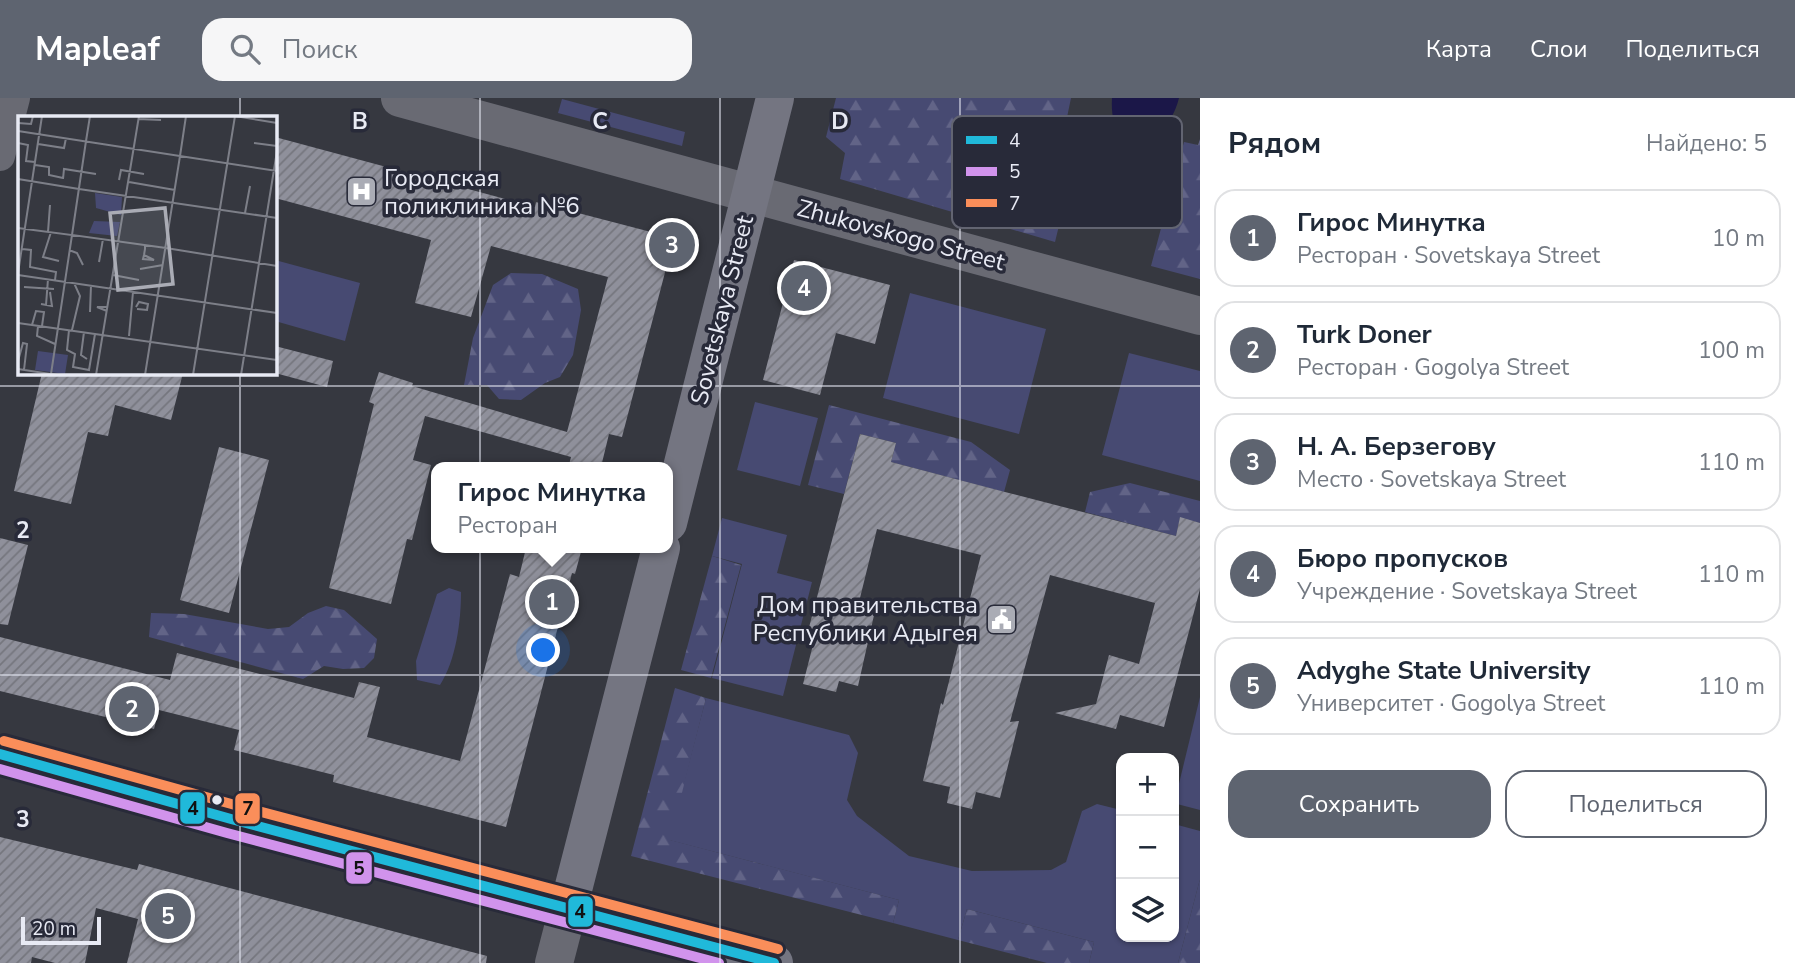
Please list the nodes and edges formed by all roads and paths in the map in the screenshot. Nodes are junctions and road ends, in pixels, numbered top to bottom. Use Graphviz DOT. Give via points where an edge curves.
graph roads {
  1 [pos="15,98"];
  2 [pos="400,98"];
  3 [pos="775,98"];
  4 [pos="0,156"];
  5 [pos="752,195"];
  6 [pos="1200,316"];
  7 [pos="673,500"];
  8 [pos="660,553"];
  9 [pos="0,754"];
  10 [pos="568,909"];
  11 [pos="554,963"];
  12 [pos="774,963"];
  1 -- 4 [label="street"];
  2 -- 5 [label="street, Zhukovskogo Street"];
  3 -- 5 [label="main road, Sovetskaya Street"];
  5 -- 6 [label="street, Zhukovskogo Street"];
  5 -- 7 [label="main road, Sovetskaya Street"];
  8 -- 10 [label="main road"];
  9 -- 10 [label="main road"];
  10 -- 11 [label="street"];
  10 -- 12 [label="main road"];
}
